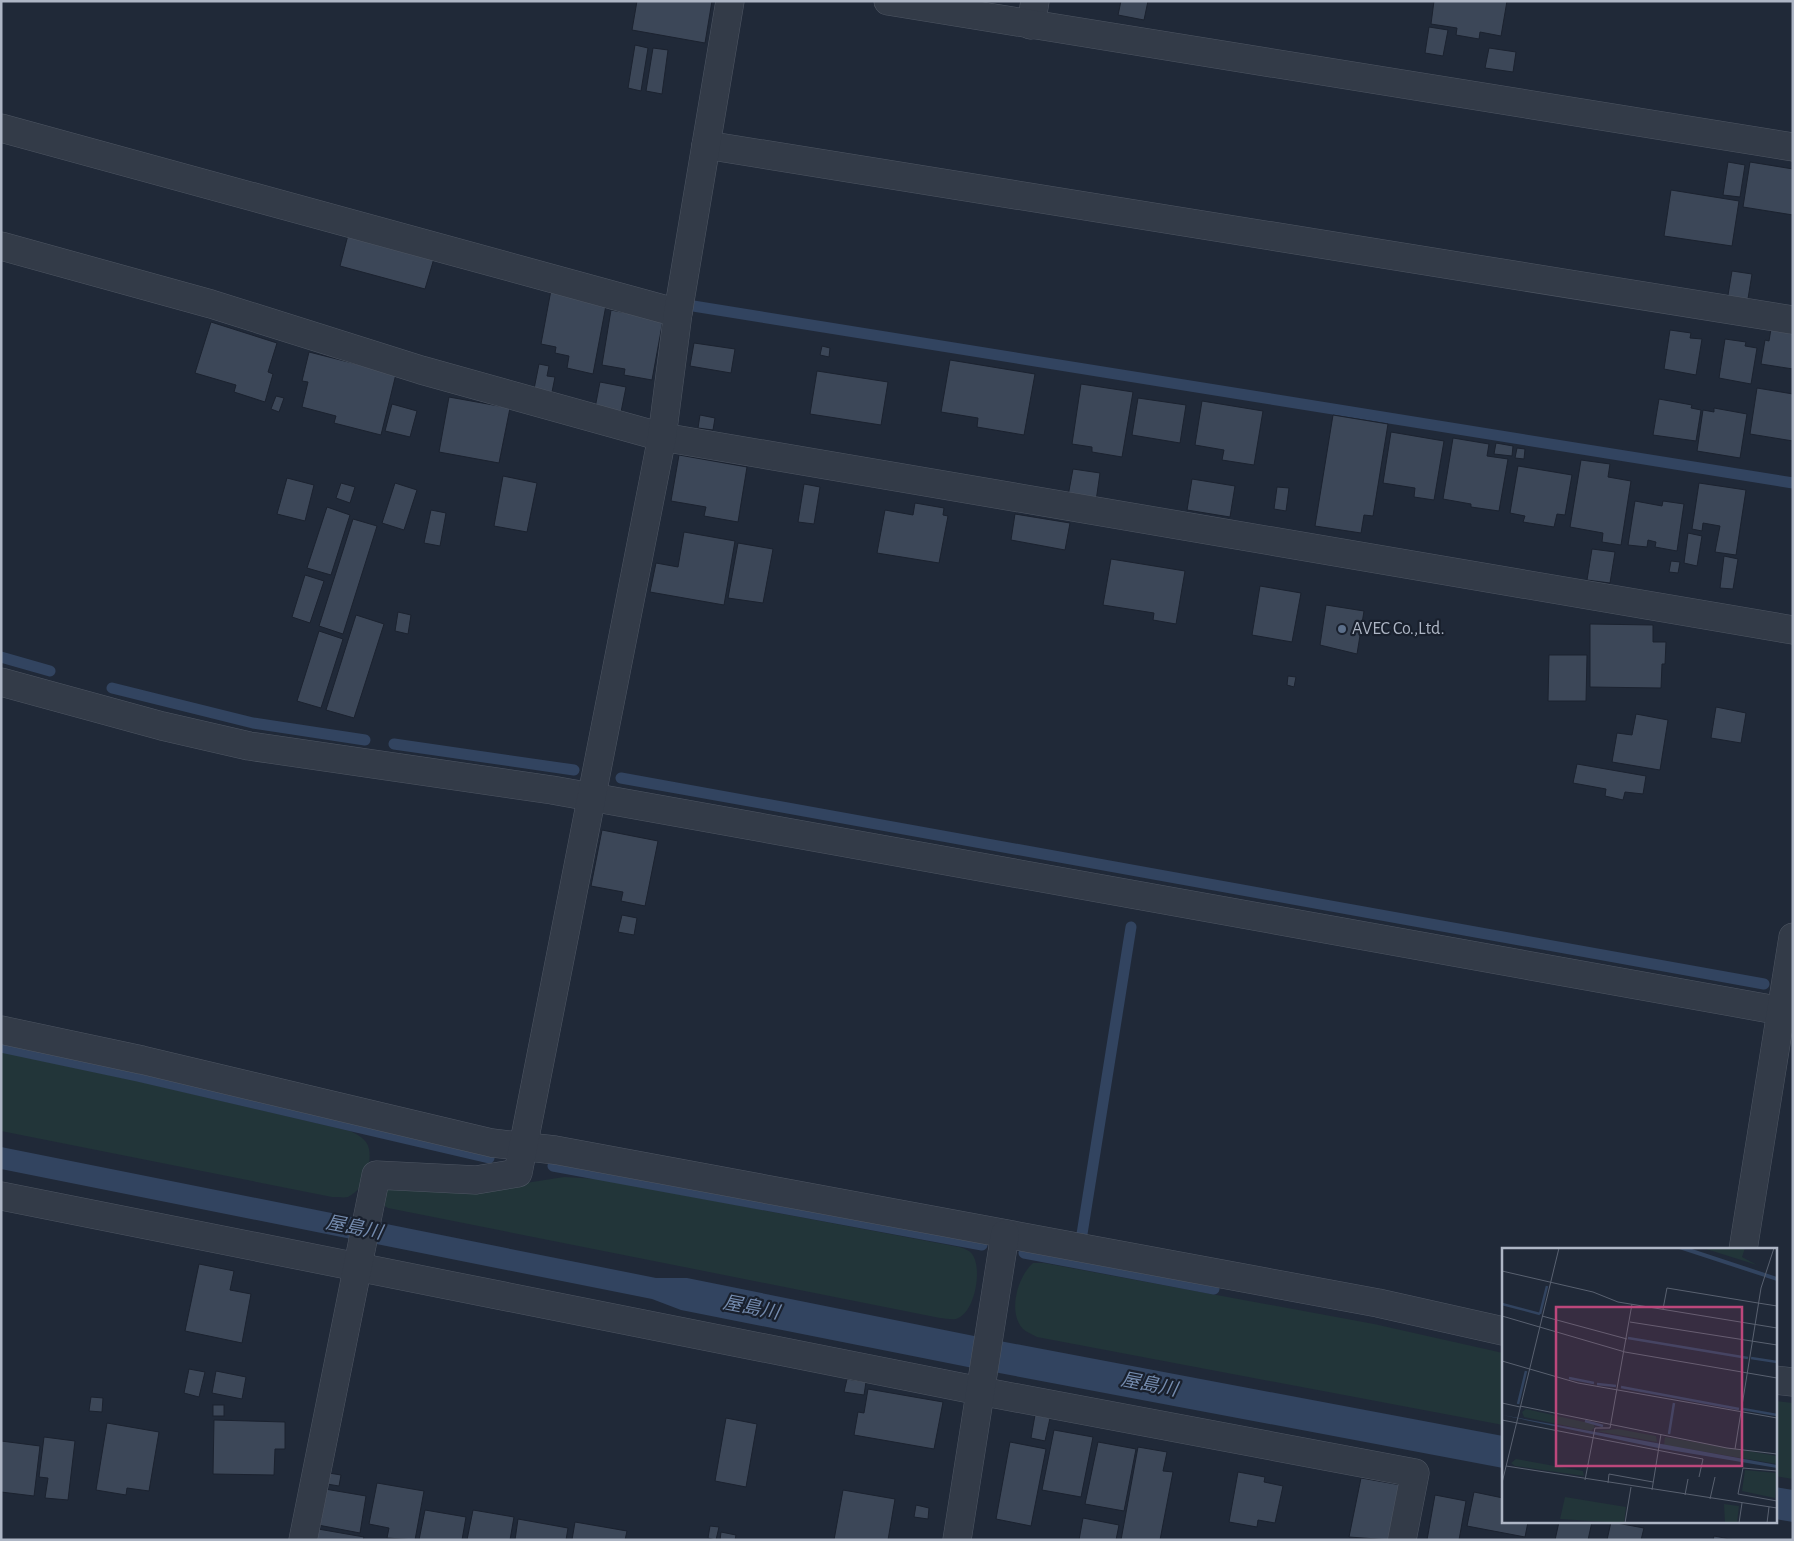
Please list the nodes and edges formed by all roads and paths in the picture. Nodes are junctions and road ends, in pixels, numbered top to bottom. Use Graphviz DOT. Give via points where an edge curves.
graph roads {
  1 [pos="730,1"];
  2 [pos="888,1"];
  3 [pos="1033,13"];
  4 [pos="1,128"];
  5 [pos="706,145"];
  6 [pos="1793,147"];
  7 [pos="1,246"];
  8 [pos="678,313"];
  9 [pos="1793,320"];
  10 [pos="662,437"];
  11 [pos="1793,630"];
  12 [pos="1,682"];
  13 [pos="593,797"];
  14 [pos="1793,937"];
  15 [pos="1787,1012"];
  16 [pos="1,1030"];
  17 [pos="523,1146"];
  18 [pos="1,1196"];
  19 [pos="1006,1234"];
  20 [pos="1743,1248"];
  21 [pos="359,1260"];
  22 [pos="1502,1331"];
  23 [pos="1776,1380"];
  24 [pos="1793,1382"];
  25 [pos="981,1385"];
  26 [pos="303,1540"];
  27 [pos="957,1540"];
  28 [pos="1402,1540"];
  1 -- 5 [label="street"];
  2 -- 3 [label="street"];
  3 -- 6 [label="street"];
  4 -- 8 [label="street"];
  5 -- 8 [label="street"];
  5 -- 9 [label="street"];
  7 -- 10 [label="street" via="211,304 421,370"];
  8 -- 10 [label="street"];
  10 -- 11 [label="street"];
  10 -- 13 [label="street"];
  12 -- 13 [label="street" via="248,746"];
  13 -- 15 [label="street"];
  13 -- 17 [label="street"];
  14 -- 15 [label="street"];
  15 -- 20 [label="street"];
  16 -- 17 [label="street" via="492,1143"];
  17 -- 19 [label="street"];
  17 -- 21 [label="street" via="518,1173 476,1180 376,1175"];
  18 -- 21 [label="street"];
  19 -- 22 [label="street" via="1378,1303"];
  19 -- 25 [label="street"];
  21 -- 25 [label="street"];
  21 -- 26 [label="street"];
  23 -- 24 [label="street"];
  25 -- 27 [label="street"];
  25 -- 28 [label="street" via="1415,1473"];
}
